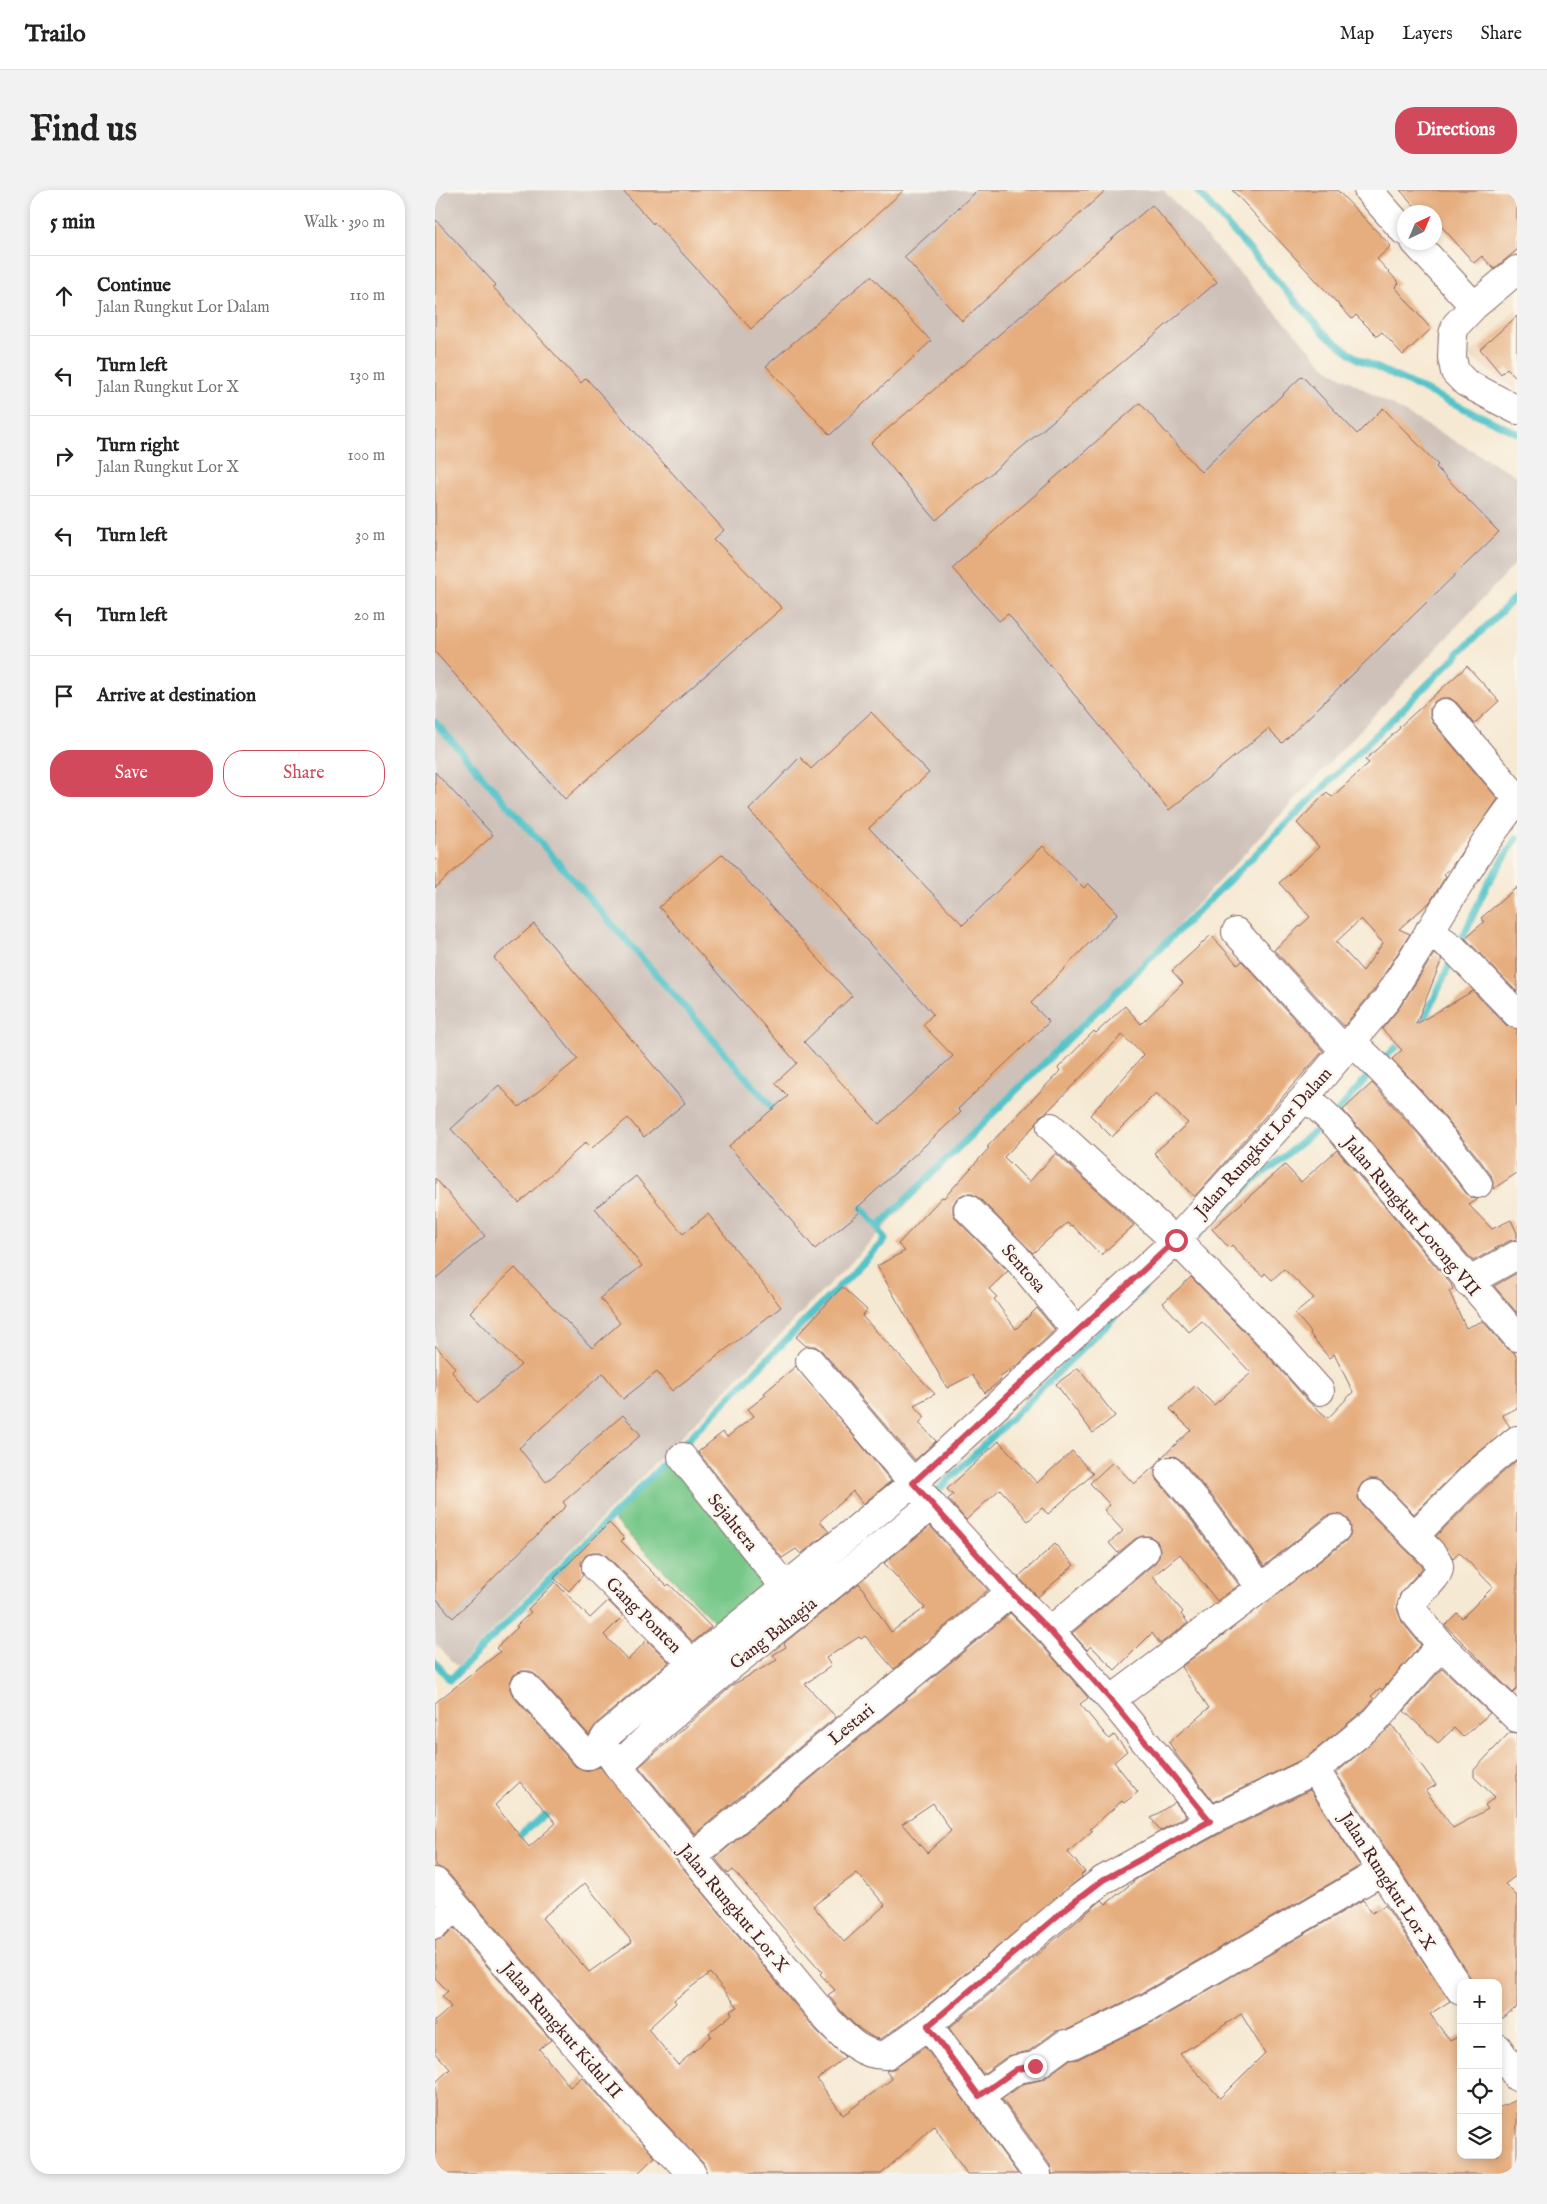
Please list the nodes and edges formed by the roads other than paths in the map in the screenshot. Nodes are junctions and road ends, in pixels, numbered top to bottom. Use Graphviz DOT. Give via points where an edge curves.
graph roads {
  1 [pos="1368,190"];
  2 [pos="1397,222"];
  3 [pos="1422,250"];
  4 [pos="1517,270"];
  5 [pos="1473,306"];
  6 [pos="1517,410"];
  7 [pos="1445,713"];
  8 [pos="1517,798"];
  9 [pos="1429,931"];
  10 [pos="1236,932"];
  11 [pos="1517,1014"];
  12 [pos="1362,1055"];
  13 [pos="1322,1112"];
  14 [pos="1051,1127"];
  15 [pos="1478,1184"];
  16 [pos="968,1208"];
  17 [pos="1181,1246"];
  18 [pos="1517,1255"];
  19 [pos="1468,1282"];
  20 [pos="1077,1332"];
  21 [pos="1517,1337"];
  22 [pos="810,1361"];
  23 [pos="1320,1391"];
  24 [pos="1517,1440"];
  25 [pos="681,1457"];
  26 [pos="1170,1471"];
  27 [pos="1373,1494"];
  28 [pos="924,1496"];
  29 [pos="1335,1529"];
  30 [pos="1414,1536"];
  31 [pos="1145,1551"];
  32 [pos="596,1567"];
  33 [pos="785,1587"];
  34 [pos="1261,1588"];
  35 [pos="1011,1592"];
  36 [pos="1050,1631"];
  37 [pos="1441,1645"];
  38 [pos="692,1663"];
  39 [pos="525,1686"];
  40 [pos="1111,1700"];
  41 [pos="1517,1718"];
  42 [pos="611,1757"];
  43 [pos="1315,1770"];
  44 [pos="1210,1821"];
  45 [pos="692,1857"];
  46 [pos="1382,1871"];
  47 [pos="446,1895"];
  48 [pos="435,1925"];
  49 [pos="1457,1985"];
  50 [pos="928,2026"];
  51 [pos="1502,2054"];
  52 [pos="1517,2077"];
  53 [pos="979,2096"];
  54 [pos="692,2174"];
  55 [pos="1037,2174"];
  1 -- 2 [label="street"];
  3 -- 5 [label="street"];
  4 -- 5 [label="street"];
  5 -- 6 [label="street" via="1456,325 1453,334 1451,357 1455,372 1466,383"];
  7 -- 8 [label="street"];
  8 -- 9 [label="street, Jalan Rungkut Lor Dalam"];
  9 -- 11 [label="street" via="1456,951"];
  9 -- 12 [label="street, Jalan Rungkut Lor Dalam" via="1387,999"];
  10 -- 12 [label="street"];
  12 -- 13 [label="street, Jalan Rungkut Lor Dalam"];
  12 -- 15 [label="street" via="1450,1146"];
  13 -- 17 [label="street, Jalan Rungkut Lor Dalam"];
  13 -- 19 [label="street, Jalan Rungkut Lorong VII"];
  14 -- 17 [label="street"];
  16 -- 20 [label="street, Sentosa" via="1016,1258"];
  17 -- 20 [label="street, Jalan Rungkut Lor Dalam"];
  17 -- 23 [label="street"];
  18 -- 19 [label="street"];
  19 -- 21 [label="street, Jalan Rungkut Lorong VII"];
  20 -- 28 [label="street, Jalan Rungkut Lor Dalam"];
  22 -- 28 [label="street"];
  24 -- 30 [label="street" via="1474,1476"];
  25 -- 33 [label="street, Sejahtera"];
  26 -- 34 [label="street"];
  27 -- 30 [label="street"];
  28 -- 33 [label="street"];
  28 -- 35 [label="street"];
  28 -- 42 [label="street, Gang Bahagia" via="659,1728"];
  29 -- 34 [label="street"];
  30 -- 37 [label="street" via="1436,1556 1440,1566 1439,1574 1412,1605"];
  31 -- 36 [label="street"];
  32 -- 38 [label="street, Gang Ponten"];
  33 -- 38 [label="street"];
  34 -- 40 [label="street"];
  35 -- 36 [label="street"];
  35 -- 45 [label="street, Lestari"];
  36 -- 40 [label="street"];
  37 -- 41 [label="street"];
  37 -- 43 [label="street, Jalan Rungkut Lor X" via="1376,1720"];
  38 -- 42 [label="street" via="607,1735 603,1740"];
  39 -- 42 [label="street" via="586,1755"];
  40 -- 44 [label="street"];
  42 -- 45 [label="street, Jalan Rungkut Lor X"];
  43 -- 44 [label="street, Jalan Rungkut Lor X"];
  43 -- 46 [label="street, Jalan Rungkut Lor X"];
  44 -- 50 [label="street, Jalan Rungkut Lor X" via="1103,1880"];
  45 -- 50 [label="street, Jalan Rungkut Lor X" via="827,2020 855,2045 868,2053 886,2055"];
  46 -- 49 [label="street, Jalan Rungkut Lor X"];
  46 -- 53 [label="street" via="1149,2007 1071,2045 1065,2044 1035,2066 1017,2069"];
  47 -- 48 [label="street"];
  47 -- 54 [label="street, Jalan Rungkut Kidul II" via="636,2115"];
  50 -- 53 [label="street"];
  51 -- 52 [label="street"];
  53 -- 55 [label="street"];
}
